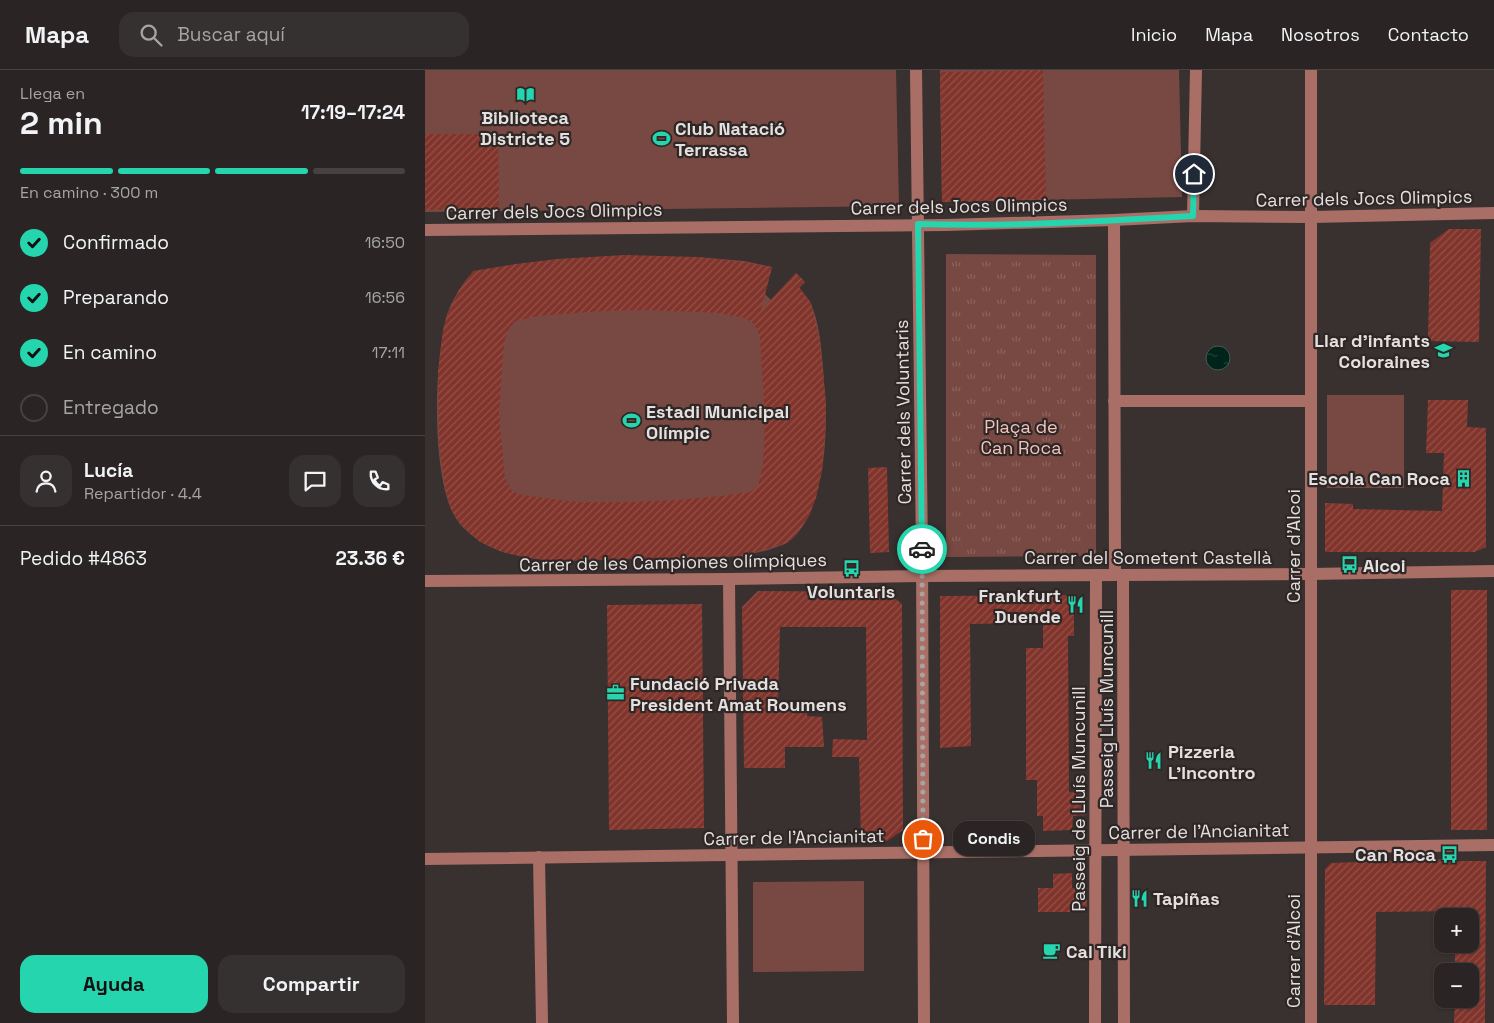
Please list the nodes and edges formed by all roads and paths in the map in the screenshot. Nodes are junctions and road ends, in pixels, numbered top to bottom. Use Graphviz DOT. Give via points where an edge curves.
graph roads {
  1 [pos="916,70"];
  2 [pos="1196,70"];
  3 [pos="1311,70"];
  4 [pos="1494,213"];
  5 [pos="1193,216"];
  6 [pos="1312,217"];
  7 [pos="1114,220"];
  8 [pos="918,224"];
  9 [pos="425,230"];
  10 [pos="1114,401"];
  11 [pos="1311,401"];
  12 [pos="1494,571"];
  13 [pos="1310,574"];
  14 [pos="1096,575"];
  15 [pos="1119,575"];
  16 [pos="922,576"];
  17 [pos="729,579"];
  18 [pos="425,581"];
  19 [pos="1494,845"];
  20 [pos="1311,847"];
  21 [pos="1096,850"];
  22 [pos="1123,850"];
  23 [pos="923,852"];
  24 [pos="732,855"];
  25 [pos="539,858"];
  26 [pos="425,859"];
  27 [pos="542,1023"];
  28 [pos="733,1023"];
  29 [pos="924,1023"];
  30 [pos="1095,1023"];
  31 [pos="1124,1023"];
  32 [pos="1311,1023"];
  1 -- 8 [label="street, Carrer dels Voluntaris"];
  2 -- 5 [label="street"];
  3 -- 6 [label="street, Carrer d'Alcoi"];
  4 -- 6 [label="street, Carrer dels Jocs Olimpics"];
  5 -- 6 [label="street, Carrer dels Jocs Olimpics"];
  5 -- 7 [label="street, Carrer dels Jocs Olimpics"];
  6 -- 11 [label="street, Carrer d'Alcoi"];
  7 -- 8 [label="street, Carrer dels Jocs Olimpics"];
  7 -- 10 [label="street"];
  8 -- 9 [label="street, Carrer dels Jocs Olimpics"];
  8 -- 16 [label="street, Carrer dels Voluntaris"];
  10 -- 11 [label="street"];
  10 -- 15 [label="street"];
  11 -- 13 [label="street, Carrer d'Alcoi"];
  12 -- 13 [label="street, Carrer del Sometent Castellà"];
  13 -- 15 [label="street, Carrer del Sometent Castellà"];
  13 -- 20 [label="street, Carrer d'Alcoi"];
  14 -- 15 [label="street, Carrer del Sometent Castellà"];
  14 -- 16 [label="street, Carrer del Sometent Castellà"];
  14 -- 21 [label="street, Passeig de Lluís Muncunill"];
  15 -- 22 [label="street, Passeig Lluís Muncunill"];
  16 -- 17 [label="street, Carrer de les Campiones olímpiques"];
  16 -- 23 [label="street, Carrer dels Voluntaris"];
  17 -- 18 [label="street, Carrer de les Campiones olímpiques"];
  17 -- 24 [label="street"];
  19 -- 20 [label="street, Carrer de l'Ancianitat"];
  20 -- 22 [label="street, Carrer de l'Ancianitat"];
  20 -- 32 [label="street, Carrer d'Alcoi"];
  21 -- 22 [label="street, Carrer de l'Ancianitat"];
  21 -- 23 [label="street, Carrer de l'Ancianitat"];
  21 -- 30 [label="street, Passeig de Lluís Muncunill"];
  22 -- 31 [label="street, Passeig Lluís Muncunill"];
  23 -- 24 [label="street, Carrer de l'Ancianitat"];
  23 -- 29 [label="street, Carrer dels Voluntaris"];
  24 -- 25 [label="street, Carrer de l'Ancianitat"];
  24 -- 28 [label="street"];
  25 -- 26 [label="street, Carrer de l'Ancianitat"];
  25 -- 27 [label="street"];
}
